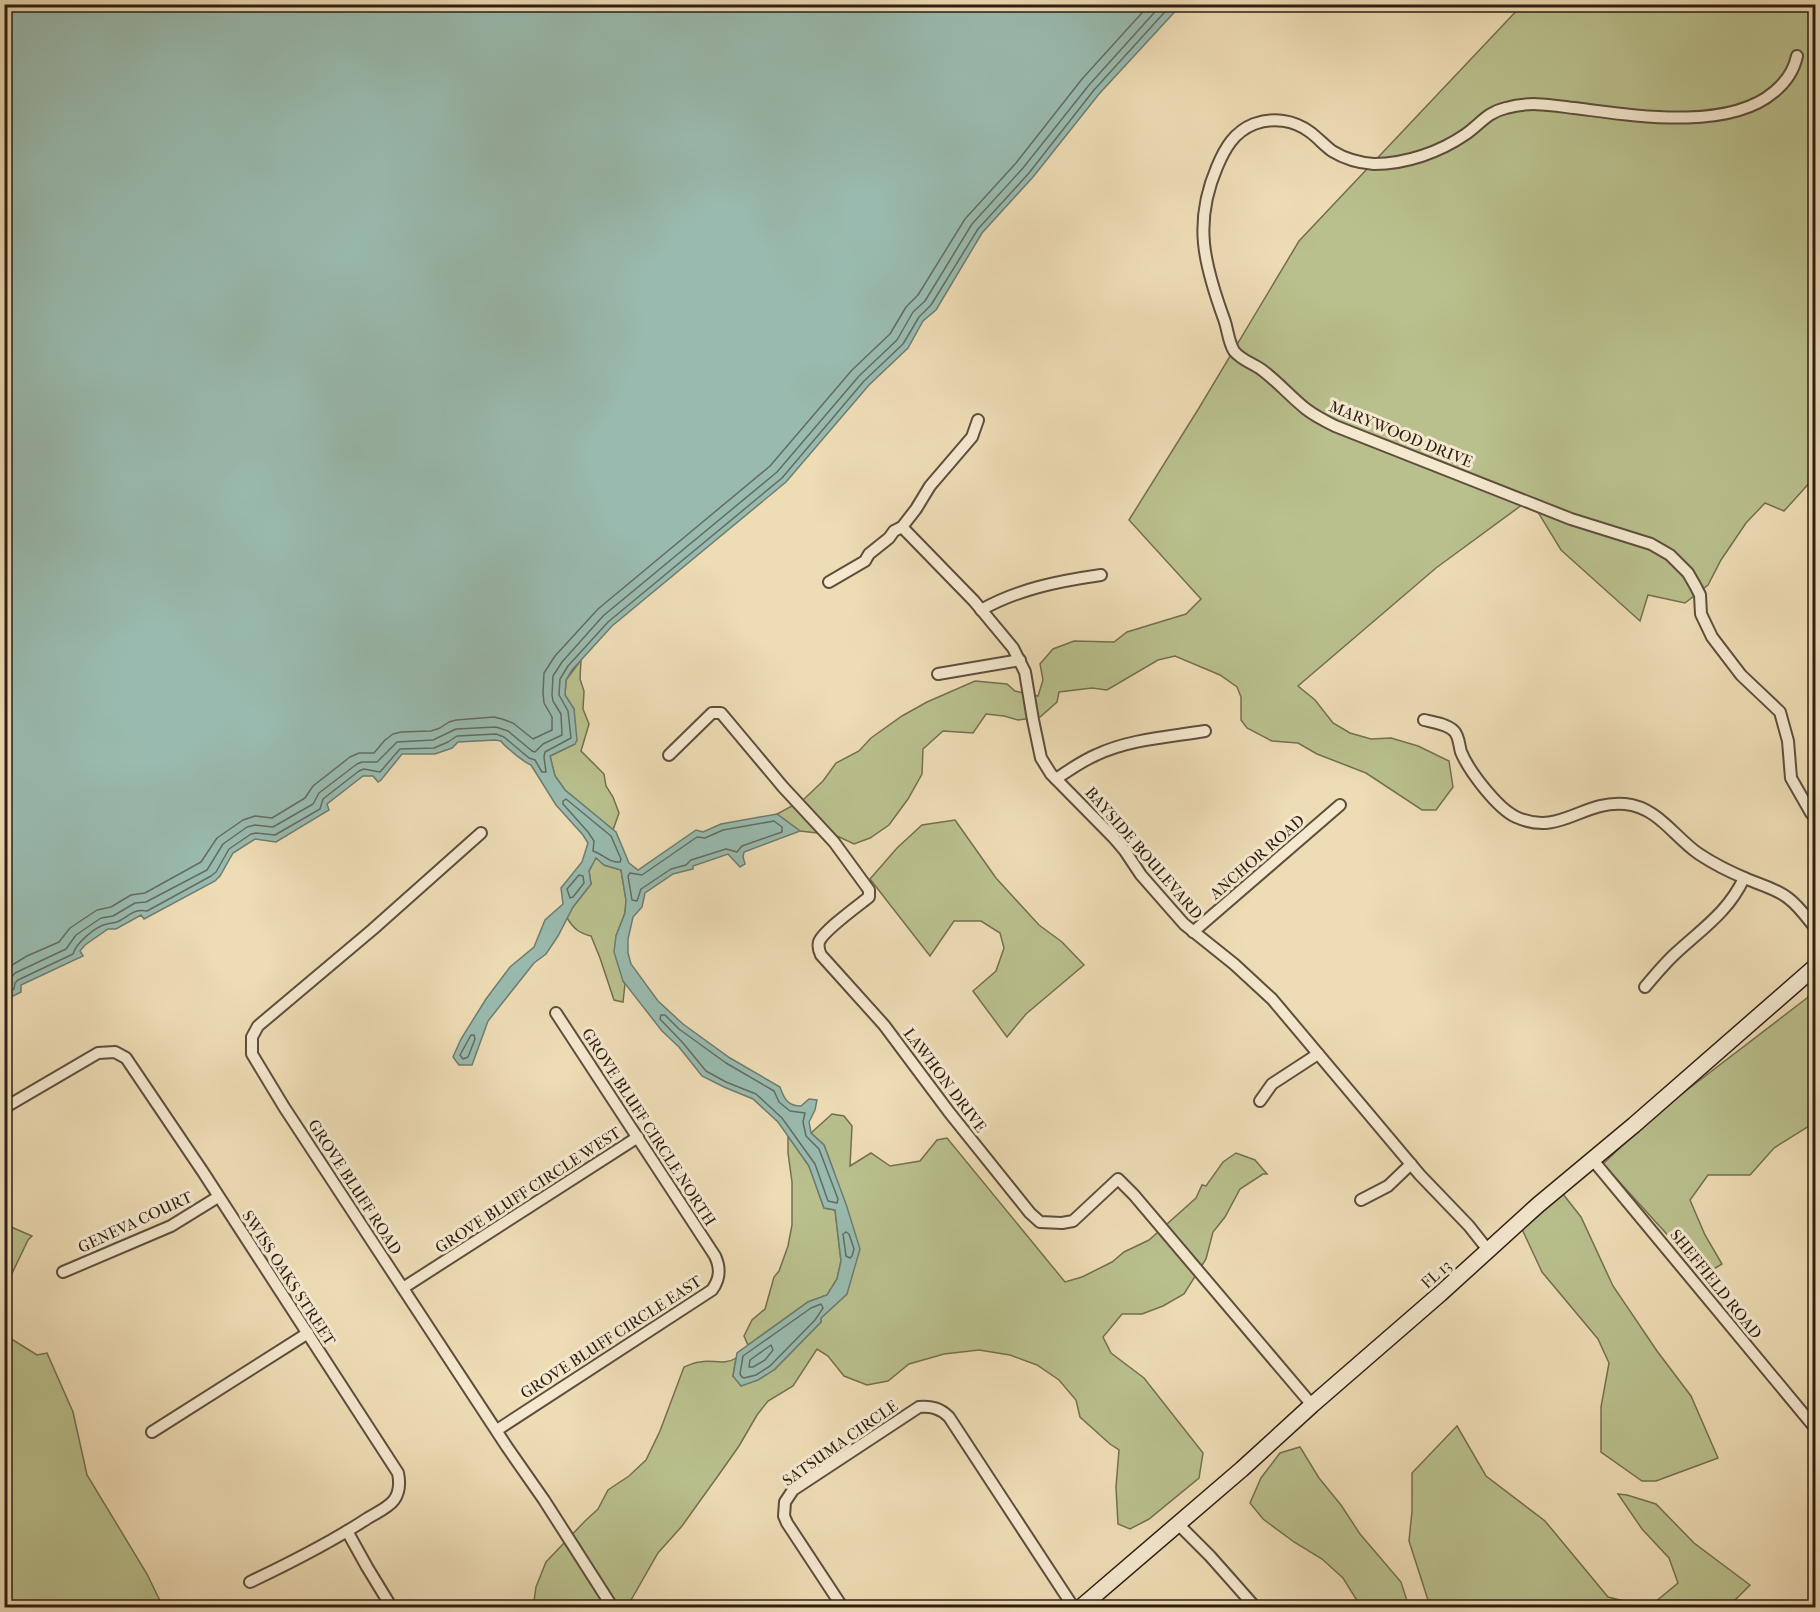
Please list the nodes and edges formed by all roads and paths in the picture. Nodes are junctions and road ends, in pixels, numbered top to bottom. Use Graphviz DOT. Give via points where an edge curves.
graph roads {
  1 [pos="1797,56"];
  2 [pos="978,420"];
  3 [pos="902,527"];
  4 [pos="1101,574"];
  5 [pos="830,582"];
  6 [pos="981,610"];
  7 [pos="1020,660"];
  8 [pos="938,674"];
  9 [pos="1424,720"];
  10 [pos="1205,731"];
  11 [pos="669,755"];
  12 [pos="1056,779"];
  13 [pos="1340,805"];
  14 [pos="1815,818"];
  15 [pos="481,833"];
  16 [pos="1744,878"];
  17 [pos="1815,928"];
  18 [pos="1193,932"];
  19 [pos="1815,966"];
  20 [pos="1645,987"];
  21 [pos="556,1013"];
  22 [pos="1318,1054"];
  23 [pos="1260,1101"];
  24 [pos="4,1108"];
  25 [pos="638,1137"];
  26 [pos="1592,1159"];
  27 [pos="1411,1164"];
  28 [pos="218,1197"];
  29 [pos="1361,1200"];
  30 [pos="1488,1250"];
  31 [pos="715,1256"];
  32 [pos="63,1272"];
  33 [pos="403,1287"];
  34 [pos="308,1333"];
  35 [pos="1312,1405"];
  36 [pos="1815,1429"];
  37 [pos="497,1430"];
  38 [pos="152,1432"];
  39 [pos="1177,1523"];
  40 [pos="347,1531"];
  41 [pos="250,1582"];
  42 [pos="392,1608"];
  43 [pos="613,1608"];
  44 [pos="843,1608"];
  45 [pos="1074,1608"];
  46 [pos="1080,1608"];
  47 [pos="1256,1608"];
  1 -- 14 [label="street, MARYWOOD DRIVE" via="1789,76 1772,94 1734,111 1676,118 1555,104 1521,104 1489,113 1466,134 1437,150 1378,164 1353,161 1338,154 1294,123 1261,122 1238,134 1223,153 1207,194 1203,244 1233,349 1306,409 1335,426 1571,519 1651,544 1677,561 1700,595 1701,614 1712,637 1741,675 1780,712 1788,741 1791,778"];
  2 -- 3 [label="street" via="972,437 937,477"];
  3 -- 5 [label="street" via="865,561"];
  3 -- 6 [label="street, BAYSIDE BOULEVARD"];
  4 -- 6 [label="street" via="1029,589"];
  6 -- 7 [label="street, BAYSIDE BOULEVARD"];
  7 -- 8 [label="street"];
  7 -- 12 [label="street, BAYSIDE BOULEVARD" via="1028,682 1041,758"];
  9 -- 16 [label="street" via="1453,730 1467,764 1495,801 1513,816 1550,824 1603,805 1640,807 1660,819 1697,853"];
  10 -- 12 [label="street" via="1111,748"];
  11 -- 35 [label="street, LAWHON DRIVE" via="712,713 721,713 834,842 869,890 869,897 820,940 819,951 884,1025 1030,1213 1040,1222 1072,1221 1118,1179"];
  12 -- 18 [label="street, BAYSIDE BOULEVARD" via="1114,838 1156,895"];
  13 -- 18 [label="street, ANCHOR ROAD"];
  15 -- 33 [label="street, GROVE BLUFF ROAD" via="258,1026 250,1044 284,1107"];
  16 -- 17 [label="street" via="1789,898"];
  16 -- 20 [label="street" via="1716,918"];
  18 -- 22 [label="street, BAYSIDE BOULEVARD" via="1272,999"];
  19 -- 26 [label="main road, FL 13"];
  21 -- 25 [label="street, GROVE BLUFF CIRCLE NORTH"];
  22 -- 23 [label="street" via="1272,1083"];
  22 -- 27 [label="street, BAYSIDE BOULEVARD"];
  24 -- 28 [label="street, SWISS OAKS STREET" via="94,1055 115,1052 132,1065"];
  25 -- 31 [label="street, GROVE BLUFF CIRCLE NORTH"];
  25 -- 33 [label="street, GROVE BLUFF CIRCLE WEST"];
  26 -- 30 [label="main road, FL 13"];
  26 -- 36 [label="street, SHEFFIELD ROAD"];
  27 -- 29 [label="street" via="1388,1186"];
  27 -- 30 [label="street, BAYSIDE BOULEVARD"];
  28 -- 32 [label="street, GENEVA COURT" via="171,1226"];
  28 -- 34 [label="street, SWISS OAKS STREET"];
  30 -- 35 [label="main road, FL 13"];
  31 -- 37 [label="street, GROVE BLUFF CIRCLE EAST" via="719,1277 712,1290"];
  33 -- 37 [label="street, GROVE BLUFF ROAD"];
  34 -- 38 [label="street"];
  34 -- 40 [label="street, SWISS OAKS STREET" via="400,1480 393,1501"];
  35 -- 39 [label="main road, FL 13"];
  37 -- 43 [label="street, GROVE BLUFF ROAD"];
  39 -- 46 [label="main road, FL 13"];
  39 -- 47 [label="street"];
  40 -- 41 [label="street"];
  40 -- 42 [label="street"];
  44 -- 45 [label="street, SATSUMA CIRCLE" via="787,1523 785,1502 793,1490 828,1466 919,1407 929,1406 949,1417"];
}
